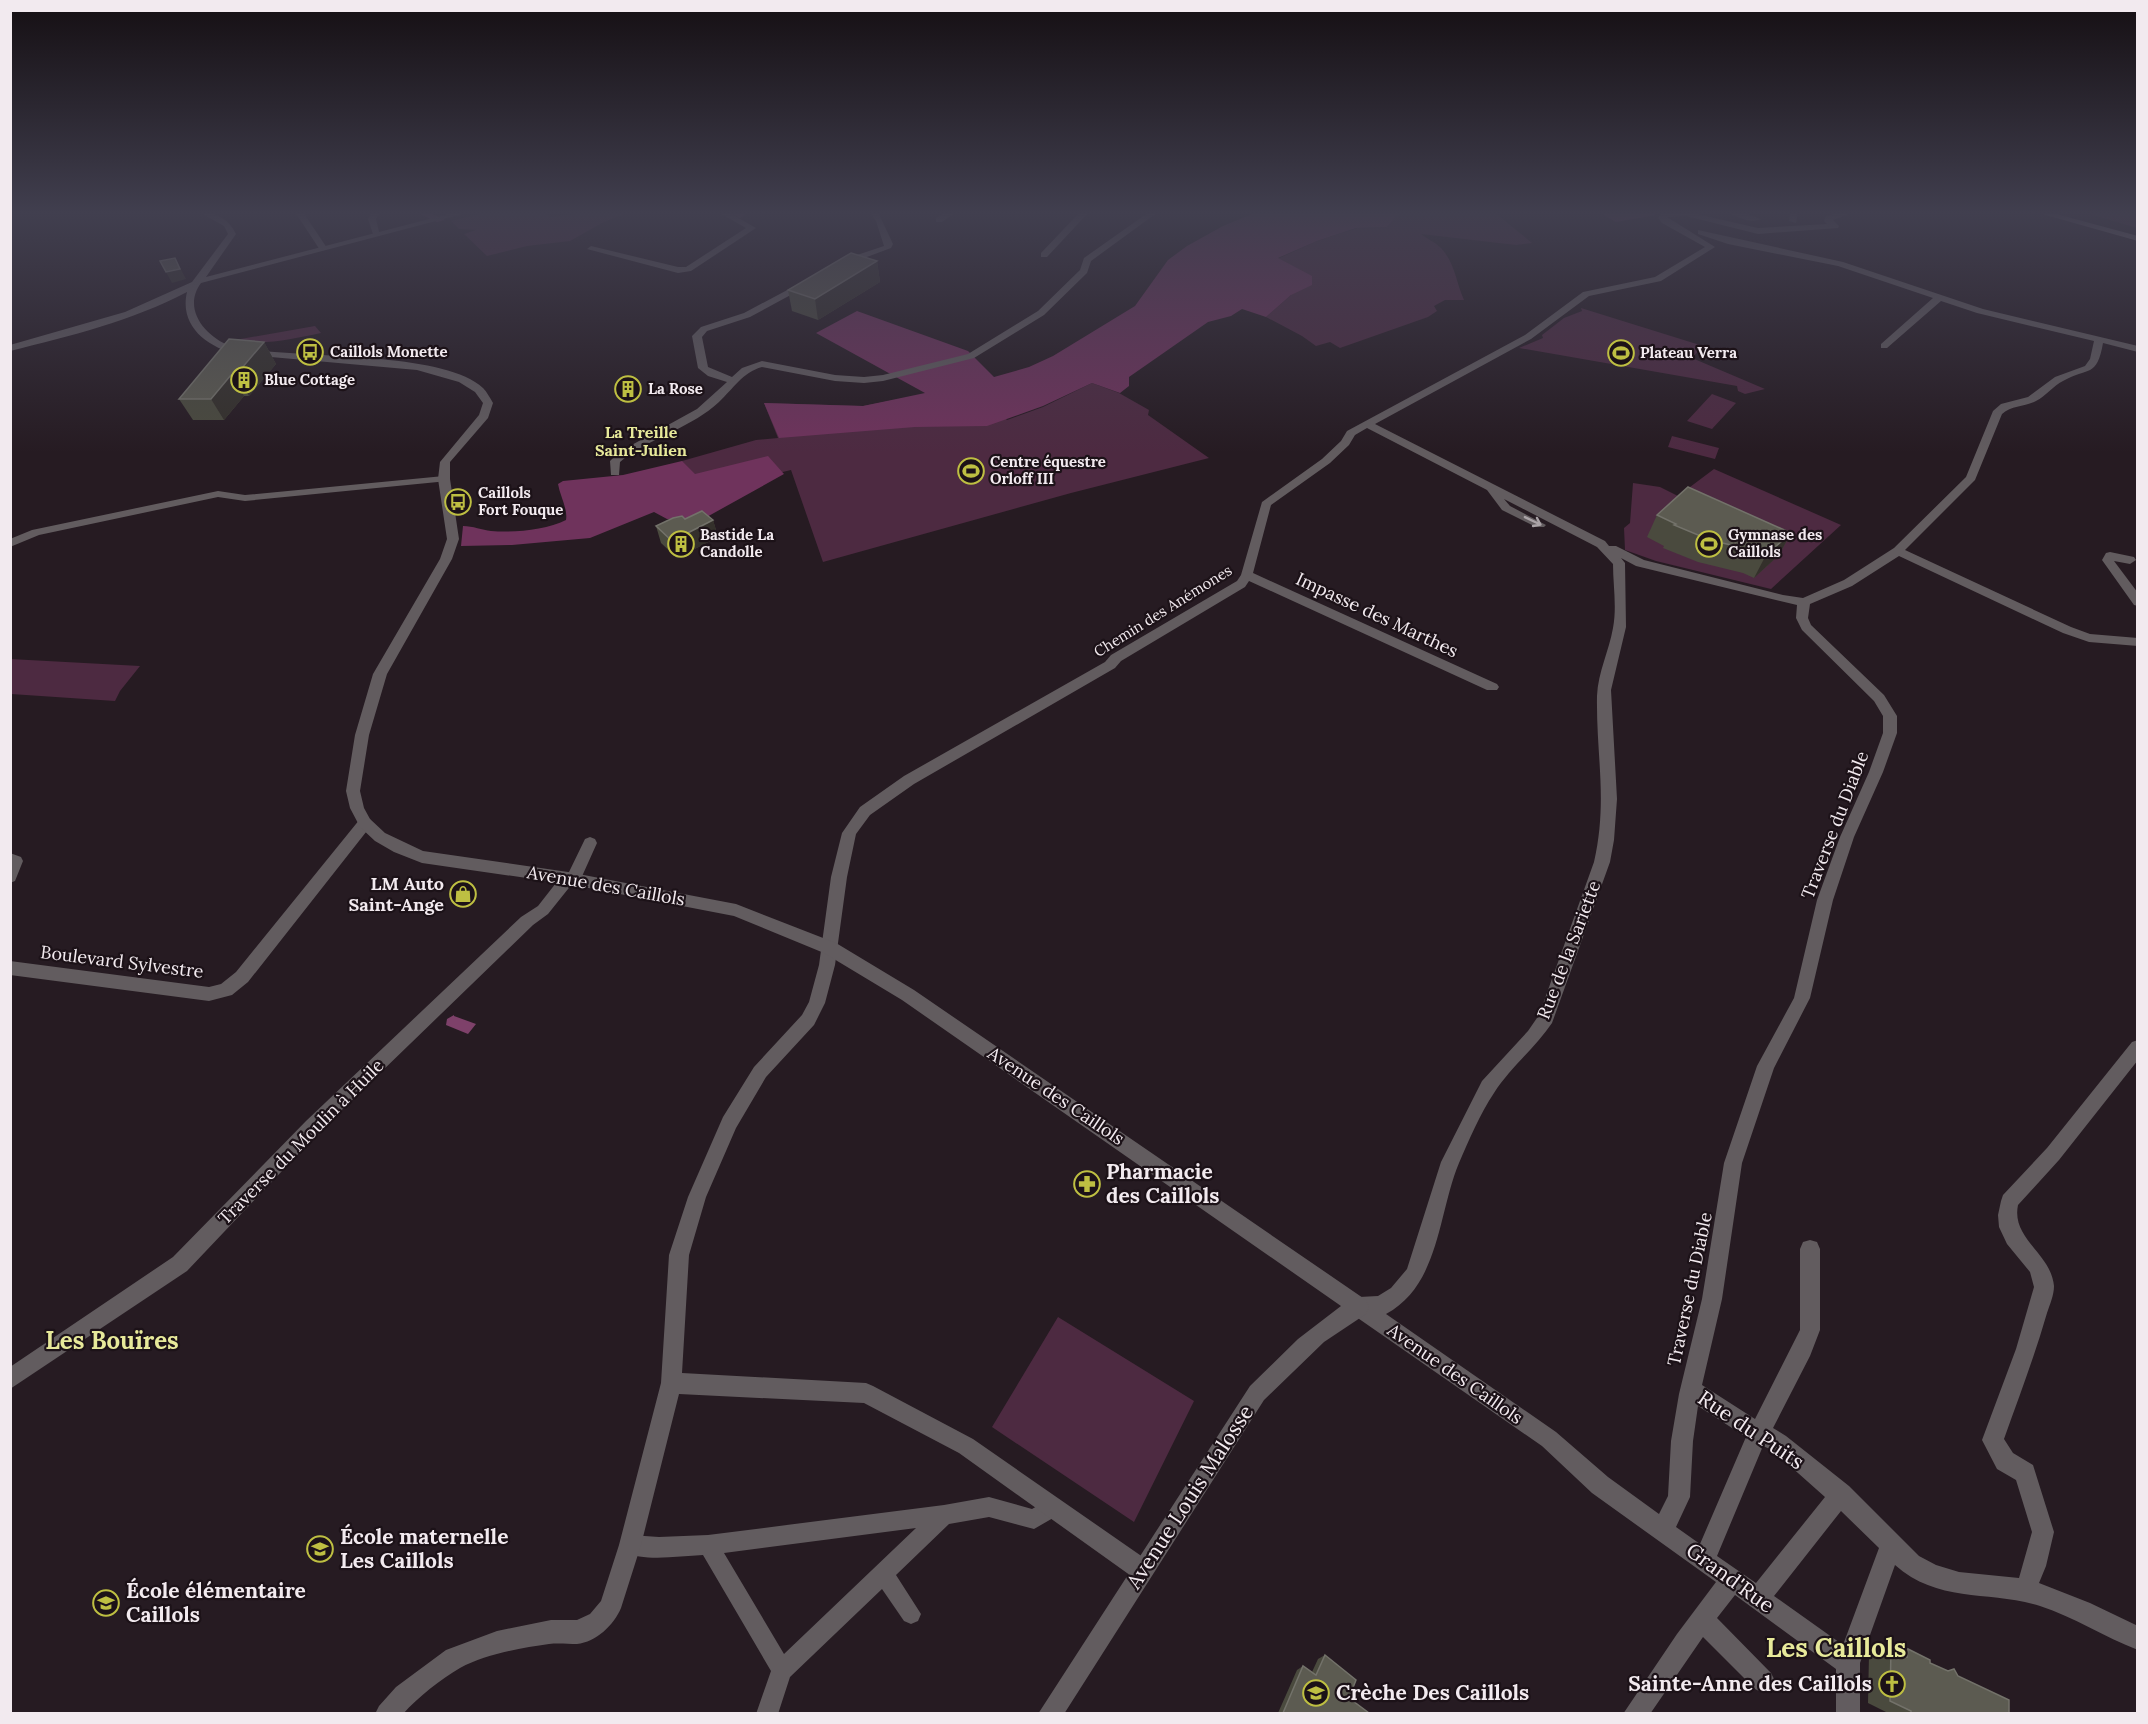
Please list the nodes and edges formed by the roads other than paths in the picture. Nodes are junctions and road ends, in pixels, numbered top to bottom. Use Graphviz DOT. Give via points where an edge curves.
graph roads {
  1 [pos="179,292"];
  2 [pos="193,292"];
  3 [pos="789,292"];
  4 [pos="1062,292"];
  5 [pos="1593,292"];
  6 [pos="1926,292"];
  7 [pos="1940,297"];
  8 [pos="189,302"];
  9 [pos="2100,339"];
  10 [pos="1884,346"];
  11 [pos="2138,349"];
  12 [pos="10,350"];
  13 [pos="732,380"];
  14 [pos="1369,425"];
  15 [pos="615,473"];
  16 [pos="444,479"];
  17 [pos="1488,486"];
  18 [pos="10,544"];
  19 [pos="1601,544"];
  20 [pos="1898,551"];
  21 [pos="2130,560"];
  22 [pos="1619,563"];
  23 [pos="1640,563"];
  24 [pos="1247,575"];
  25 [pos="1804,602"];
  26 [pos="2138,603"];
  27 [pos="2138,642"];
  28 [pos="1492,687"];
  29 [pos="365,823"];
  30 [pos="590,843"];
  31 [pos="10,859"];
  32 [pos="10,877"];
  33 [pos="571,879"];
  34 [pos="830,948"];
  35 [pos="10,968"];
  36 [pos="2138,1047"];
  37 [pos="1810,1249"];
  38 [pos="1359,1307"];
  39 [pos="10,1379"];
  40 [pos="671,1383"];
  41 [pos="1689,1389"];
  42 [pos="1760,1432"];
  43 [pos="1600,1485"];
  44 [pos="1841,1494"];
  45 [pos="1053,1507"];
  46 [pos="944,1515"];
  47 [pos="1664,1529"];
  48 [pos="1892,1544"];
  49 [pos="630,1545"];
  50 [pos="708,1545"];
  51 [pos="1705,1559"];
  52 [pos="1142,1570"];
  53 [pos="883,1573"];
  54 [pos="1733,1579"];
  55 [pos="2025,1591"];
  56 [pos="1758,1598"];
  57 [pos="911,1614"];
  58 [pos="1702,1619"];
  59 [pos="2138,1640"];
  60 [pos="1848,1663"];
  61 [pos="782,1670"];
  62 [pos="1763,1681"];
  63 [pos="387,1713"];
  64 [pos="767,1713"];
  65 [pos="1050,1713"];
  66 [pos="1635,1713"];
  67 [pos="1848,1713"];
  1 -- 12 [label="street" via="103,323"];
  2 -- 8 [label="street"];
  3 -- 13 [label="street" via="700,333 697,342 702,368"];
  4 -- 13 [label="street" via="1041,313 971,356 864,380 762,364"];
  5 -- 14 [label="street, Chemin des Anémones" via="1528,337"];
  6 -- 7 [label="street"];
  7 -- 9 [label="street" via="2010,319"];
  7 -- 10 [label="street"];
  8 -- 12 [label="street"];
  8 -- 16 [label="street, Avenue des Caillols" via="205,337 228,350 412,365 474,385 486,397 487,410 449,454"];
  9 -- 11 [label="street"];
  9 -- 20 [label="street" via="2095,360 2088,368 1997,413 1971,478"];
  13 -- 15 [label="street" via="709,406 621,453 615,461"];
  14 -- 17 [label="street"];
  14 -- 24 [label="street, Chemin des Anémones" via="1352,433 1326,461 1266,504"];
  16 -- 18 [label="street" via="245,498 218,494 36,532"];
  16 -- 29 [label="street, Avenue des Caillols" via="453,539 446,559 380,674 368,710 353,791"];
  17 -- 19 [label="street"];
  17 -- 22 [label="street, one-way" via="1506,508"];
  19 -- 22 [label="street"];
  19 -- 23 [label="street"];
  20 -- 25 [label="street" via="1848,583"];
  20 -- 27 [label="street" via="2067,630 2089,638"];
  21 -- 26 [label="street" via="2110,556 2108,560"];
  22 -- 23 [label="street"];
  22 -- 38 [label="street, Rue de la Sariette" via="1618,634 1605,680 1611,809 1602,862 1546,1018 1488,1087 1450,1162 1414,1275 1398,1294 1380,1306"];
  23 -- 25 [label="street"];
  24 -- 28 [label="street, Impasse des Marthes"];
  24 -- 34 [label="street, Chemin des Anémones" via="1241,584 1110,665 909,780 865,811 849,833 845,847"];
  25 -- 41 [label="street, Traverse du Diable" via="1802,618 1806,627 1879,698 1890,716 1890,733 1825,900 1802,998 1766,1066 1733,1163 1717,1269"];
  29 -- 33 [label="street, Avenue des Caillols" via="380,837 422,856"];
  29 -- 35 [label="street, Boulevard Sylvestre" via="243,977 226,990 209,994"];
  30 -- 33 [label="street, Traverse du Moulin à Huile"];
  31 -- 32 [label="street" via="16,861"];
  33 -- 34 [label="street, Avenue des Caillols" via="736,910"];
  33 -- 39 [label="street, Traverse du Moulin à Huile" via="543,910 312,1127 180,1264"];
  34 -- 38 [label="street, Avenue des Caillols" via="908,995"];
  34 -- 40 [label="street, Chemin des Anémones" via="817,1003 808,1020 760,1072 729,1123 697,1197 679,1255"];
  36 -- 55 [label="street" via="2006,1211 2010,1229 2042,1274 2044,1287 1994,1440 2005,1461 2025,1473 2043,1532"];
  37 -- 42 [label="street" via="1810,1330"];
  38 -- 43 [label="street, Avenue des Caillols" via="1549,1439"];
  38 -- 52 [label="street, Avenue Louis Malosse" via="1333,1321 1257,1393"];
  40 -- 45 [label="street" via="866,1393 966,1446"];
  40 -- 49 [label="street, Chemin des Anémones"];
  41 -- 42 [label="street, Rue du Puits"];
  41 -- 47 [label="street, Traverse du Diable" via="1679,1497"];
  42 -- 44 [label="street, Rue du Puits"];
  42 -- 51 [label="street"];
  43 -- 47 [label="street, Grand'Rue"];
  44 -- 48 [label="street, Rue du Puits"];
  44 -- 56 [label="street"];
  45 -- 46 [label="street" via="1034,1519 989,1507"];
  45 -- 52 [label="street"];
  46 -- 50 [label="street"];
  46 -- 53 [label="street"];
  47 -- 51 [label="street, Grand'Rue"];
  48 -- 55 [label="street, Rue du Puits" via="1916,1568 1938,1577"];
  48 -- 60 [label="street"];
  49 -- 50 [label="street"];
  49 -- 63 [label="street, Chemin des Anémones" via="610,1608 598,1622 579,1632 551,1632 497,1643 454,1658 404,1695"];
  50 -- 61 [label="street"];
  51 -- 54 [label="street, Grand'Rue"];
  52 -- 65 [label="street, Avenue Louis Malosse"];
  53 -- 57 [label="street"];
  53 -- 61 [label="street"];
  54 -- 56 [label="street, Grand'Rue"];
  54 -- 58 [label="street"];
  55 -- 59 [label="street, Rue du Puits" via="2083,1609"];
  56 -- 60 [label="street, Grand'Rue"];
  58 -- 62 [label="street"];
  58 -- 66 [label="street"];
  60 -- 67 [label="street"];
  61 -- 64 [label="street"];
}
